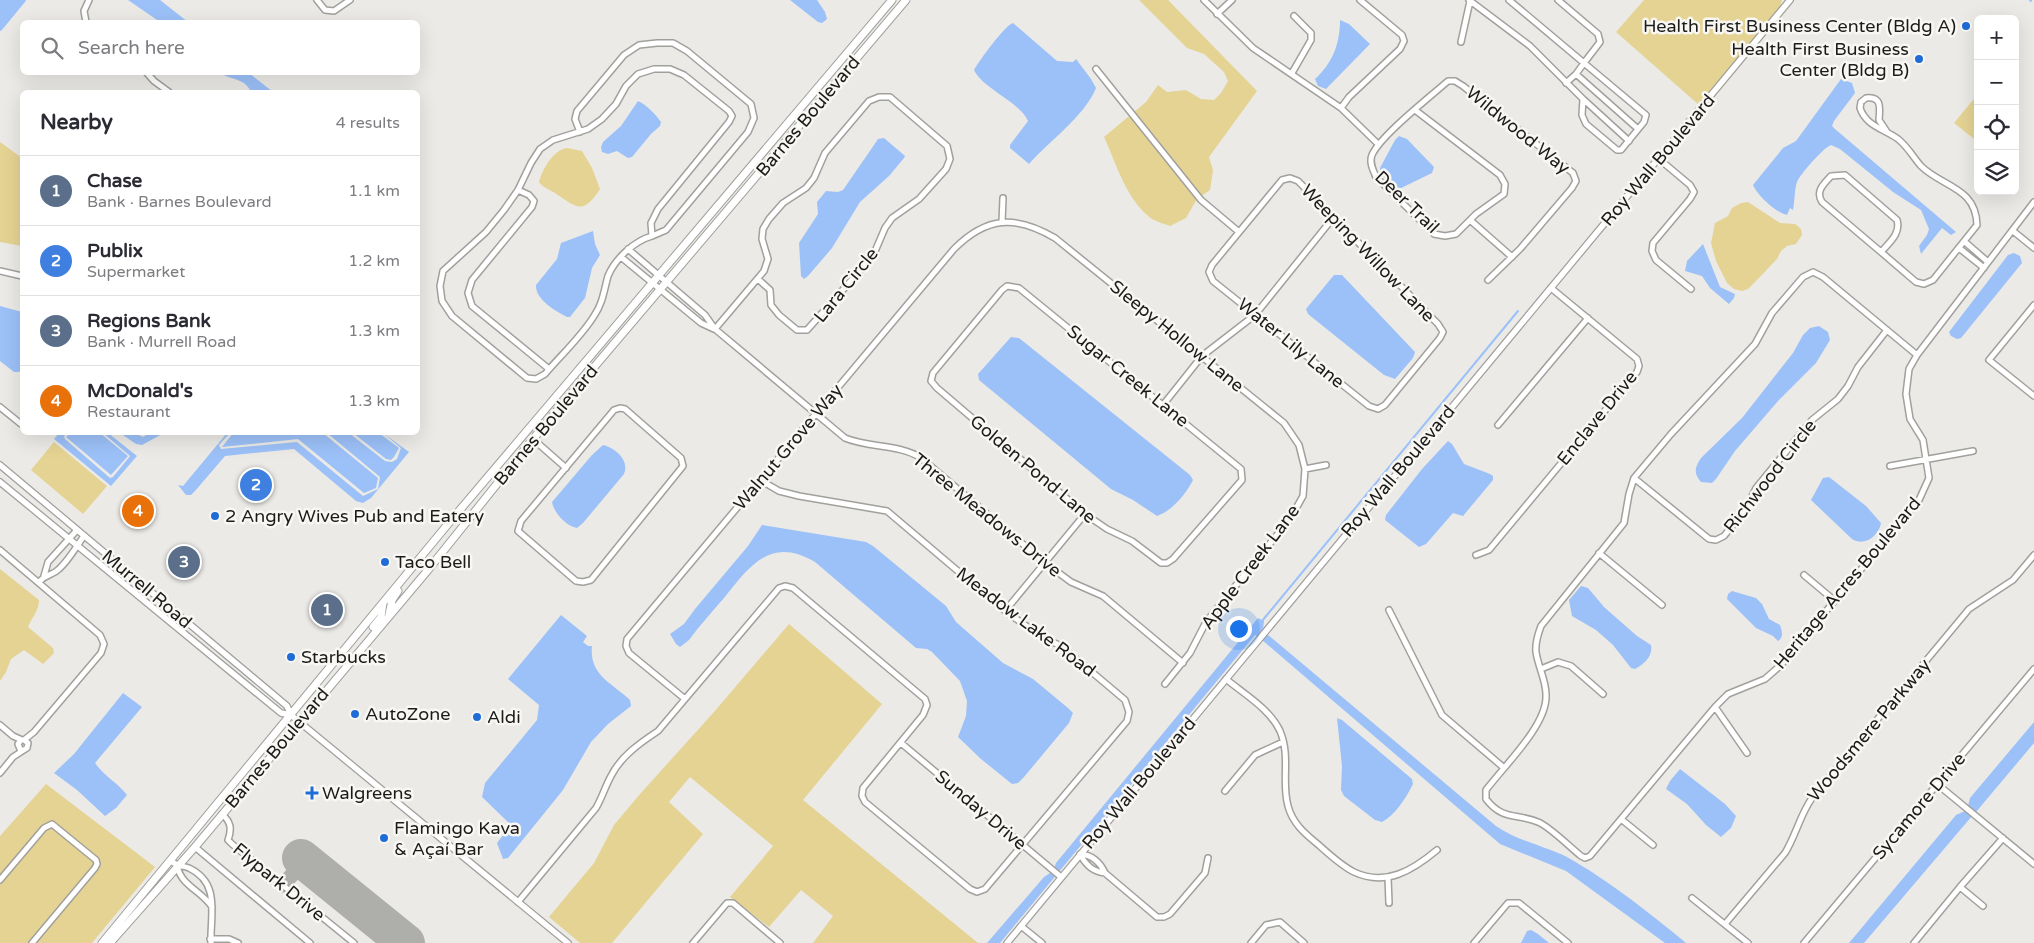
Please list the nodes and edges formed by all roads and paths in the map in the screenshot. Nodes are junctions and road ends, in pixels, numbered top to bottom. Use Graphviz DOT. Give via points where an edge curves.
graph roads {
  1 [pos="89,0"];
  2 [pos="317,0"];
  3 [pos="350,0"];
  4 [pos="892,0"];
  5 [pos="900,0"];
  6 [pos="906,0"];
  7 [pos="1204,0"];
  8 [pos="1232,0"];
  9 [pos="1360,0"];
  10 [pos="1509,0"];
  11 [pos="1558,0"];
  12 [pos="1790,0"];
  13 [pos="1470,1"];
  14 [pos="1217,14"];
  15 [pos="1294,16"];
  16 [pos="86,20"];
  17 [pos="1461,42"];
  18 [pos="856,59"];
  19 [pos="1584,63"];
  20 [pos="1096,70"];
  21 [pos="1292,73"];
  22 [pos="1576,74"];
  23 [pos="149,75"];
  24 [pos="1566,83"];
  25 [pos="166,90"];
  26 [pos="1583,99"];
  27 [pos="1341,108"];
  28 [pos="1415,110"];
  29 [pos="1638,129"];
  30 [pos="580,132"];
  31 [pos="1886,132"];
  32 [pos="1629,141"];
  33 [pos="1378,144"];
  34 [pos="1660,159"];
  35 [pos="518,190"];
  36 [pos="1003,198"];
  37 [pos="2034,202"];
  38 [pos="1334,218"];
  39 [pos="1470,220"];
  40 [pos="1002,222"];
  41 [pos="1026,224"];
  42 [pos="2012,231"];
  43 [pos="1239,232"];
  44 [pos="652,236"];
  45 [pos="1965,242"];
  46 [pos="1959,248"];
  47 [pos="2034,248"];
  48 [pos="628,249"];
  49 [pos="1881,252"];
  50 [pos="622,257"];
  51 [pos="1512,257"];
  52 [pos="1988,262"];
  53 [pos="1984,268"];
  54 [pos="0,271"];
  55 [pos="20,276"];
  56 [pos="659,276"];
  57 [pos="758,279"];
  58 [pos="1488,280"];
  59 [pos="653,283"];
  60 [pos="667,283"];
  61 [pos="1551,288"];
  62 [pos="1691,289"];
  63 [pos="661,290"];
  64 [pos="2034,305"];
  65 [pos="1256,315"];
  66 [pos="1588,318"];
  67 [pos="715,329"];
  68 [pos="1887,330"];
  69 [pos="1917,354"];
  70 [pos="1202,356"];
  71 [pos="580,368"];
  72 [pos="549,369"];
  73 [pos="931,381"];
  74 [pos="2034,396"];
  75 [pos="1163,405"];
  76 [pos="1,410"];
  77 [pos="1378,410"];
  78 [pos="815,414"];
  79 [pos="536,419"];
  80 [pos="20,423"];
  81 [pos="1498,425"];
  82 [pos="533,431"];
  83 [pos="533,440"];
  84 [pos="1973,450"];
  85 [pos="1926,458"];
  86 [pos="0,465"];
  87 [pos="1326,465"];
  88 [pos="1890,466"];
  89 [pos="566,468"];
  90 [pos="1305,468"];
  91 [pos="1634,478"];
  92 [pos="760,480"];
  93 [pos="0,482"];
  94 [pos="1085,514"];
  95 [pos="77,530"];
  96 [pos="84,536"];
  97 [pos="68,539"];
  98 [pos="76,547"];
  99 [pos="428,548"];
  100 [pos="0,550"];
  101 [pos="1599,553"];
  102 [pos="2034,554"];
  103 [pos="1476,555"];
  104 [pos="1044,562"];
  105 [pos="1167,563"];
  106 [pos="1804,575"];
  107 [pos="44,576"];
  108 [pos="39,582"];
  109 [pos="1835,601"];
  110 [pos="382,603"];
  111 [pos="1662,604"];
  112 [pos="1389,610"];
  113 [pos="1005,611"];
  114 [pos="390,615"];
  115 [pos="1182,663"];
  116 [pos="1541,669"];
  117 [pos="2034,669"];
  118 [pos="1226,678"];
  119 [pos="1165,684"];
  120 [pos="327,689"];
  121 [pos="1603,694"];
  122 [pos="685,699"];
  123 [pos="1715,707"];
  124 [pos="291,714"];
  125 [pos="300,722"];
  126 [pos="0,725"];
  127 [pos="1283,742"];
  128 [pos="901,743"];
  129 [pos="22,744"];
  130 [pos="1747,753"];
  131 [pos="1503,767"];
  132 [pos="0,772"];
  133 [pos="1937,784"];
  134 [pos="1225,791"];
  135 [pos="222,814"];
  136 [pos="1621,819"];
  137 [pos="2003,838"];
  138 [pos="1022,844"];
  139 [pos="1653,845"];
  140 [pos="195,847"];
  141 [pos="1437,850"];
  142 [pos="1080,854"];
  143 [pos="1208,858"];
  144 [pos="171,860"];
  145 [pos="2033,861"];
  146 [pos="178,866"];
  147 [pos="1061,876"];
  148 [pos="1388,878"];
  149 [pos="0,880"];
  150 [pos="1960,887"];
  151 [pos="1692,898"];
  152 [pos="518,902"];
  153 [pos="1389,903"];
  154 [pos="212,906"];
  155 [pos="1982,906"];
  156 [pos="1725,924"];
  157 [pos="1021,926"];
  158 [pos="210,941"];
  159 [pos="1918,942"];
  160 [pos="32,943"];
  161 [pos="102,943"];
  162 [pos="110,943"];
  163 [pos="238,943"];
  164 [pos="310,943"];
  165 [pos="354,943"];
  166 [pos="568,943"];
  167 [pos="693,943"];
  168 [pos="780,943"];
  169 [pos="1007,943"];
  170 [pos="1042,943"];
  171 [pos="1251,943"];
  172 [pos="1304,943"];
  173 [pos="1474,943"];
  174 [pos="1568,943"];
  175 [pos="1748,943"];
  176 [pos="1804,943"];
  1 -- 16 [label="street" via="84,12"];
  2 -- 3 [label="street" via="325,10 334,12"];
  4 -- 56 [label="main road, Barnes Boulevard"];
  5 -- 18 [label="main road" via="858,50"];
  6 -- 18 [label="main road, Barnes Boulevard"];
  7 -- 14 [label="street"];
  8 -- 14 [label="street"];
  9 -- 27 [label="street" via="1402,35 1404,42"];
  10 -- 19 [label="street"];
  11 -- 19 [label="street" via="1598,34 1600,42"];
  12 -- 34 [label="street, Roy Wall Boulevard"];
  13 -- 17 [label="street"];
  13 -- 24 [label="street" via="1530,46"];
  14 -- 21 [label="street" via="1253,48"];
  15 -- 21 [label="street" via="1311,33 1311,40"];
  18 -- 60 [label="main road, Barnes Boulevard"];
  19 -- 22 [label="street"];
  19 -- 29 [label="street" via="1646,116"];
  20 -- 43 [label="street" via="1201,200"];
  21 -- 27 [label="street"];
  22 -- 24 [label="street"];
  22 -- 29 [label="street"];
  23 -- 25 [label="street"];
  24 -- 26 [label="street"];
  26 -- 32 [label="street"];
  26 -- 32 [label="street" via="1582,114 1586,124 1617,150"];
  27 -- 33 [label="street"];
  28 -- 33 [label="street, Wildwood Way"];
  28 -- 39 [label="street, Deer Trail" via="1500,175 1505,184 1504,194"];
  28 -- 51 [label="street, Wildwood Way" via="1448,81 1455,81 1573,173 1576,181 1572,188"];
  29 -- 32 [label="street"];
  30 -- 35 [label="street" via="553,140 540,150"];
  30 -- 44 [label="street" via="602,119 638,74 654,68 670,69 684,75 729,111 732,116 729,122 658,209 651,223"];
  30 -- 44 [label="street" via="576,119 578,111 624,55 640,45 673,43 687,50 751,104 754,118 748,132 666,230"];
  31 -- 31 [label="street" via="1873,125 1862,112 1860,105 1866,98 1879,102 1878,120"];
  31 -- 45 [label="street" via="1905,146 1928,171 1958,188 1970,200 1977,225"];
  33 -- 39 [label="street, Deer Trail" via="1371,156 1376,177 1434,234 1456,234"];
  34 -- 61 [label="street, Roy Wall Boulevard"];
  34 -- 62 [label="street" via="1690,184 1694,192 1653,243 1652,251 1656,260"];
  35 -- 72 [label="street" via="534,201 532,207 472,280 468,293 472,306"];
  35 -- 72 [label="street" via="486,232 443,271 442,301 452,316 527,378 536,379"];
  36 -- 40 [label="street"];
  37 -- 42 [label="street, Heritage Acres Boulevard"];
  38 -- 43 [label="street, Weeping Willow Lane" via="1298,181 1290,178 1282,180"];
  38 -- 65 [label="street"];
  38 -- 77 [label="street, Weeping Willow Lane" via="1443,332"];
  39 -- 51 [label="street"];
  40 -- 41 [label="street, Walnut Grove Way"];
  40 -- 78 [label="street, Walnut Grove Way" via="979,228 954,249"];
  41 -- 70 [label="street, Sleepy Hollow Lane" via="1056,238"];
  42 -- 47 [label="street"];
  42 -- 52 [label="street, Heritage Acres Boulevard"];
  43 -- 65 [label="street, Water Lily Lane" via="1209,272 1213,280"];
  44 -- 48 [label="street" via="642,238"];
  45 -- 46 [label="street"];
  45 -- 52 [label="street"];
  46 -- 49 [label="street" via="1933,280 1924,284 1916,282"];
  46 -- 53 [label="street"];
  48 -- 50 [label="street"];
  48 -- 56 [label="street, Three Meadows Drive"];
  49 -- 49 [label="street" via="1822,202 1819,191 1831,176 1845,176 1897,220 1897,233"];
  50 -- 59 [label="street, Three Meadows Drive"];
  50 -- 72 [label="street" via="612,268 602,303 594,317"];
  51 -- 58 [label="street, Wildwood Way"];
  52 -- 53 [label="street, Heritage Acres Boulevard"];
  53 -- 69 [label="street, Heritage Acres Boulevard"];
  54 -- 55 [label="street"];
  56 -- 59 [label="main road, Barnes Boulevard"];
  56 -- 60 [label="street, Three Meadows Drive"];
  57 -- 57 [label="street, Lara Circle" via="768,259 762,239 763,229 783,204 806,188 826,153 869,101 890,97 947,146 950,158 946,169 919,199 892,218 873,256 807,330 797,330 776,311 770,302 770,290"];
  57 -- 67 [label="street, Lara Circle"];
  59 -- 63 [label="street, Three Meadows Drive"];
  59 -- 71 [label="main road, Barnes Boulevard"];
  60 -- 63 [label="main road, Barnes Boulevard"];
  60 -- 67 [label="street, Three Meadows Drive" via="705,315"];
  61 -- 66 [label="street, Enclave Drive"];
  61 -- 118 [label="street, Roy Wall Boulevard"];
  63 -- 67 [label="street, Three Meadows Drive" via="700,323"];
  63 -- 83 [label="main road, Barnes Boulevard"];
  64 -- 74 [label="street" via="1989,360"];
  65 -- 70 [label="street"];
  65 -- 77 [label="street, Water Lily Lane"];
  66 -- 81 [label="street"];
  66 -- 103 [label="street, Enclave Drive" via="1637,359 1637,372 1489,550"];
  67 -- 78 [label="street, Three Meadows Drive"];
  68 -- 69 [label="street, Heritage Acres Boulevard"];
  68 -- 91 [label="street, Heritage Acres Boulevard" via="1823,277 1813,272 1807,274 1772,313 1754,344"];
  68 -- 91 [label="street, Richwood Circle" via="1858,367 1848,386 1806,428 1756,488 1746,508 1724,536 1709,539"];
  69 -- 85 [label="street, Heritage Acres Boulevard" via="1909,369 1906,394 1910,419 1923,440"];
  70 -- 75 [label="street"];
  70 -- 90 [label="street, Sleepy Hollow Lane" via="1284,423 1299,445"];
  71 -- 79 [label="main road, Barnes Boulevard"];
  71 -- 82 [label="main road" via="572,383"];
  73 -- 75 [label="street, Sugar Creek Lane" via="933,372 1007,286 1019,288"];
  73 -- 94 [label="street, Golden Pond Lane"];
  75 -- 105 [label="street, Sugar Creek Lane" via="1238,465 1242,474 1242,480 1174,559"];
  76 -- 80 [label="street"];
  78 -- 92 [label="street, Walnut Grove Way"];
  78 -- 104 [label="street, Three Meadows Drive" via="844,438 911,452 921,458"];
  79 -- 82 [label="main road"];
  79 -- 99 [label="main road, Barnes Boulevard"];
  82 -- 83 [label="main road"];
  83 -- 89 [label="street"];
  83 -- 114 [label="main road, Barnes Boulevard"];
  84 -- 85 [label="street"];
  85 -- 88 [label="street"];
  85 -- 109 [label="street, Heritage Acres Boulevard" via="1929,478 1919,500"];
  86 -- 95 [label="street, Murrell Road"];
  87 -- 90 [label="street"];
  89 -- 89 [label="street" via="614,410 620,408 682,458 683,466 591,580 583,582 576,581 518,530 521,521"];
  90 -- 115 [label="street, Apple Creek Lane" via="1302,496 1290,519 1206,622"];
  91 -- 101 [label="street, Heritage Acres Boulevard" via="1624,522"];
  92 -- 113 [label="street, Meadow Lake Road" via="779,491 799,496 887,511"];
  92 -- 122 [label="street, Walnut Grove Way" via="627,639 629,653"];
  93 -- 97 [label="street, Murrell Road"];
  94 -- 104 [label="street"];
  94 -- 105 [label="street, Golden Pond Lane" via="1132,541 1161,563"];
  95 -- 96 [label="street, Murrell Road"];
  95 -- 97 [label="street"];
  96 -- 98 [label="street"];
  96 -- 124 [label="street, Murrell Road" via="287,706"];
  97 -- 98 [label="street, Murrell Road"];
  97 -- 107 [label="street" via="48,562"];
  98 -- 107 [label="street" via="60,569"];
  98 -- 124 [label="street, Murrell Road" via="280,713"];
  99 -- 110 [label="main road, Barnes Boulevard"];
  99 -- 114 [label="main road" via="422,562 395,595"];
  100 -- 108 [label="street"];
  101 -- 111 [label="street"];
  101 -- 116 [label="street, Heritage Acres Boulevard" via="1541,626 1536,652"];
  102 -- 156 [label="street, Woodsmere Parkway" via="2013,580 1962,617 1812,798 1785,853"];
  104 -- 113 [label="street"];
  104 -- 115 [label="street, Three Meadows Drive" via="1071,582 1103,596"];
  106 -- 109 [label="street"];
  107 -- 108 [label="street"];
  108 -- 129 [label="street" via="100,635 104,647"];
  109 -- 123 [label="street, Heritage Acres Boulevard" via="1781,665 1765,679 1728,694"];
  110 -- 120 [label="main road" via="381,617 331,679"];
  110 -- 124 [label="main road, Barnes Boulevard"];
  112 -- 131 [label="street" via="1442,715"];
  113 -- 138 [label="street, Meadow Lake Road" via="1061,646 1125,700 1129,712 1127,721"];
  114 -- 120 [label="main road, Barnes Boulevard"];
  115 -- 119 [label="street, Apple Creek Lane"];
  116 -- 121 [label="street" via="1558,662 1571,666"];
  116 -- 131 [label="street, Heritage Acres Boulevard" via="1546,696 1544,710 1536,727"];
  117 -- 133 [label="street, Sycamore Drive"];
  118 -- 127 [label="street" via="1270,716"];
  118 -- 142 [label="street, Roy Wall Boulevard"];
  120 -- 125 [label="main road, Barnes Boulevard"];
  122 -- 128 [label="street" via="779,588 785,586 793,588 925,699 927,705 923,715"];
  122 -- 152 [label="street" via="658,731 636,746 621,762 596,808"];
  123 -- 130 [label="street"];
  123 -- 136 [label="street, Heritage Acres Boulevard"];
  124 -- 125 [label="street, Murrell Road"];
  124 -- 144 [label="main road, Barnes Boulevard"];
  125 -- 135 [label="main road, Barnes Boulevard"];
  125 -- 152 [label="street, Murrell Road"];
  126 -- 129 [label="street"];
  127 -- 134 [label="street" via="1255,755"];
  127 -- 148 [label="street" via="1288,806 1299,829 1355,872"];
  128 -- 138 [label="street, Sunday Drive"];
  128 -- 138 [label="street, Meadow Lake Road" via="863,788 865,802 977,892 985,889"];
  129 -- 132 [label="street"];
  131 -- 136 [label="street, Heritage Acres Boulevard" via="1486,790 1486,799 1492,806 1504,814 1540,822 1581,856 1590,856"];
  133 -- 137 [label="street"];
  133 -- 176 [label="street, Sycamore Drive"];
  135 -- 140 [label="main road, Barnes Boulevard"];
  135 -- 165 [label="street, Flypark Drive" via="232,829 228,840 232,844"];
  136 -- 139 [label="street"];
  137 -- 145 [label="street"];
  137 -- 150 [label="street"];
  138 -- 147 [label="street, Sunday Drive"];
  140 -- 146 [label="main road, Barnes Boulevard"];
  140 -- 164 [label="street, Flypark Drive"];
  141 -- 148 [label="street" via="1418,866"];
  142 -- 143 [label="street" via="1089,855 1105,873 1157,917 1170,914 1205,873"];
  142 -- 147 [label="street, Roy Wall Boulevard"];
  144 -- 146 [label="street"];
  144 -- 161 [label="main road, Barnes Boulevard"];
  146 -- 154 [label="street" via="181,878"];
  146 -- 154 [label="street" via="188,868 207,884"];
  146 -- 162 [label="main road, Barnes Boulevard"];
  147 -- 157 [label="street, Roy Wall Boulevard"];
  148 -- 153 [label="street"];
  149 -- 160 [label="street" via="44,828 52,824 96,860 95,868"];
  150 -- 155 [label="street"];
  150 -- 159 [label="street"];
  151 -- 156 [label="street"];
  152 -- 166 [label="street, Murrell Road"];
  154 -- 158 [label="street"];
  156 -- 175 [label="street"];
  157 -- 169 [label="street, Roy Wall Boulevard"];
  157 -- 170 [label="street"];
  158 -- 163 [label="street" via="229,939"];
  167 -- 168 [label="street" via="727,903 733,903"];
  171 -- 172 [label="street" via="1266,925 1280,922"];
  173 -- 174 [label="street" via="1508,903 1514,902 1520,903"];
}
